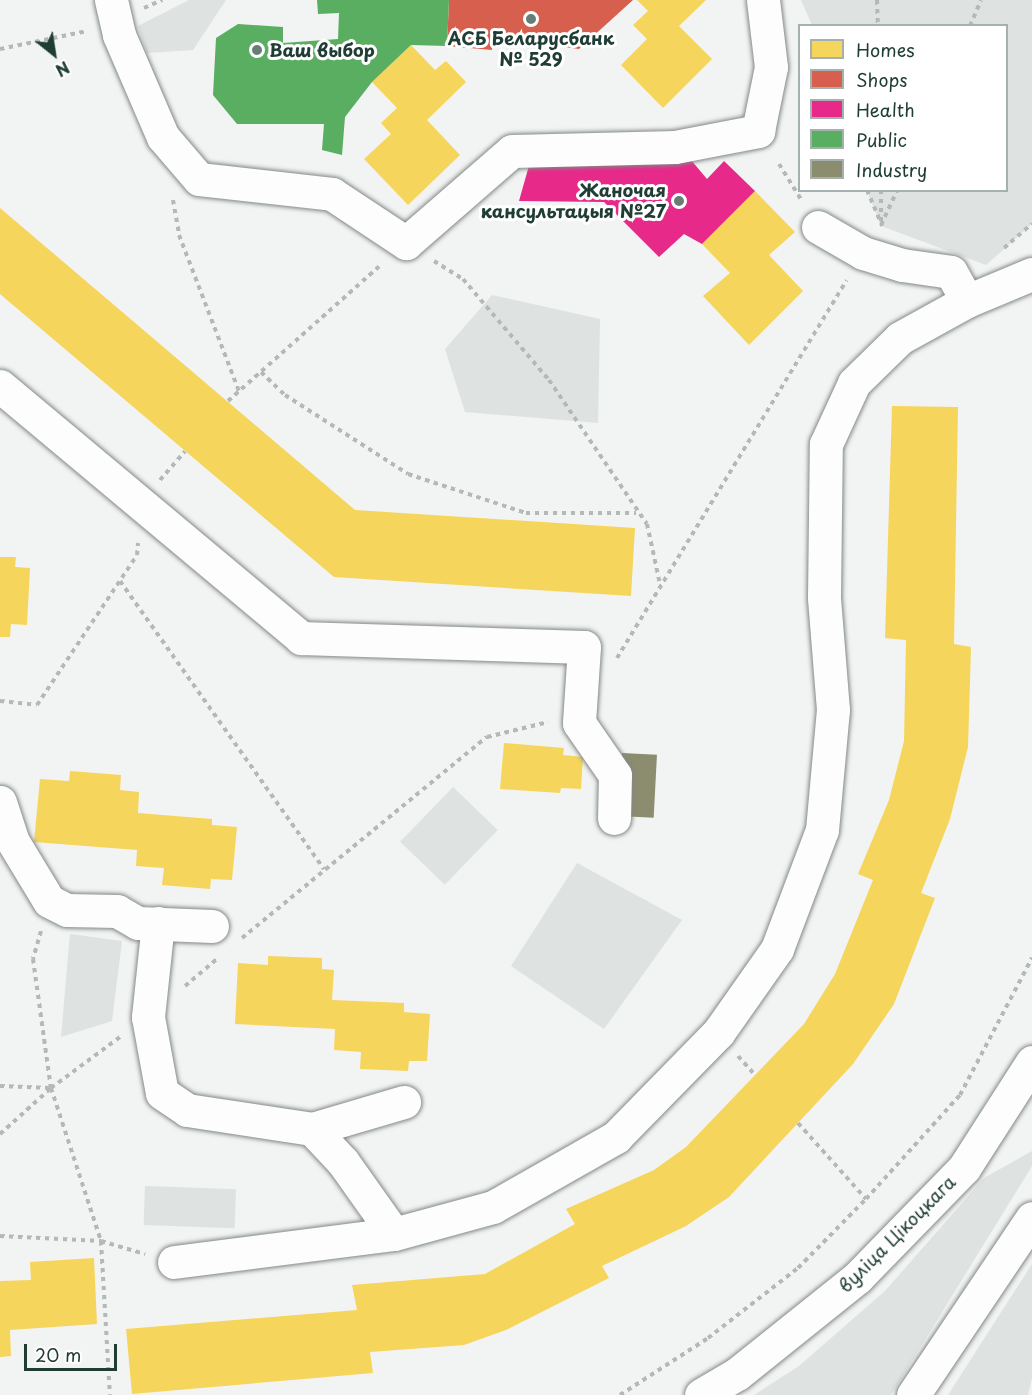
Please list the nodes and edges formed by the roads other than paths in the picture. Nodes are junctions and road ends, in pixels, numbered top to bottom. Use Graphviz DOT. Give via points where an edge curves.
graph roads {
  1 [pos="111,0"];
  2 [pos="763,0"];
  3 [pos="818,227"];
  4 [pos="1032,274"];
  5 [pos="967,301"];
  6 [pos="0,386"];
  7 [pos="0,802"];
  8 [pos="614,818"];
  9 [pos="158,923"];
  10 [pos="225,940"];
  11 [pos="1032,1062"];
  12 [pos="404,1102"];
  13 [pos="312,1129"];
  14 [pos="1032,1218"];
  15 [pos="394,1234"];
  16 [pos="174,1262"];
  17 [pos="701,1395"];
  18 [pos="913,1395"];
  1 -- 2 [label="main road" via="119,35 163,137 199,179 332,194 406,243 512,151 675,147 758,131 771,67"];
  3 -- 5 [label="main road" via="863,253 902,265 951,272"];
  4 -- 5 [label="main road"];
  5 -- 15 [label="main road" via="900,338 854,382 826,444 824,597 833,710 822,830 777,949 718,1033 616,1137 493,1207"];
  6 -- 8 [label="main road" via="301,638 584,646 579,723 615,774"];
  7 -- 9 [label="main road" via="12,840 49,901 68,910 117,911 138,923"];
  9 -- 10 [label="main road"];
  9 -- 13 [label="main road" via="148,1017 162,1093 187,1110"];
  11 -- 17 [label="main road, вуліца Цікоцкага" via="964,1168 858,1277 736,1374"];
  12 -- 13 [label="main road"];
  13 -- 15 [label="main road" via="343,1162"];
  14 -- 18 [label="main road"];
  15 -- 16 [label="main road"];
}
